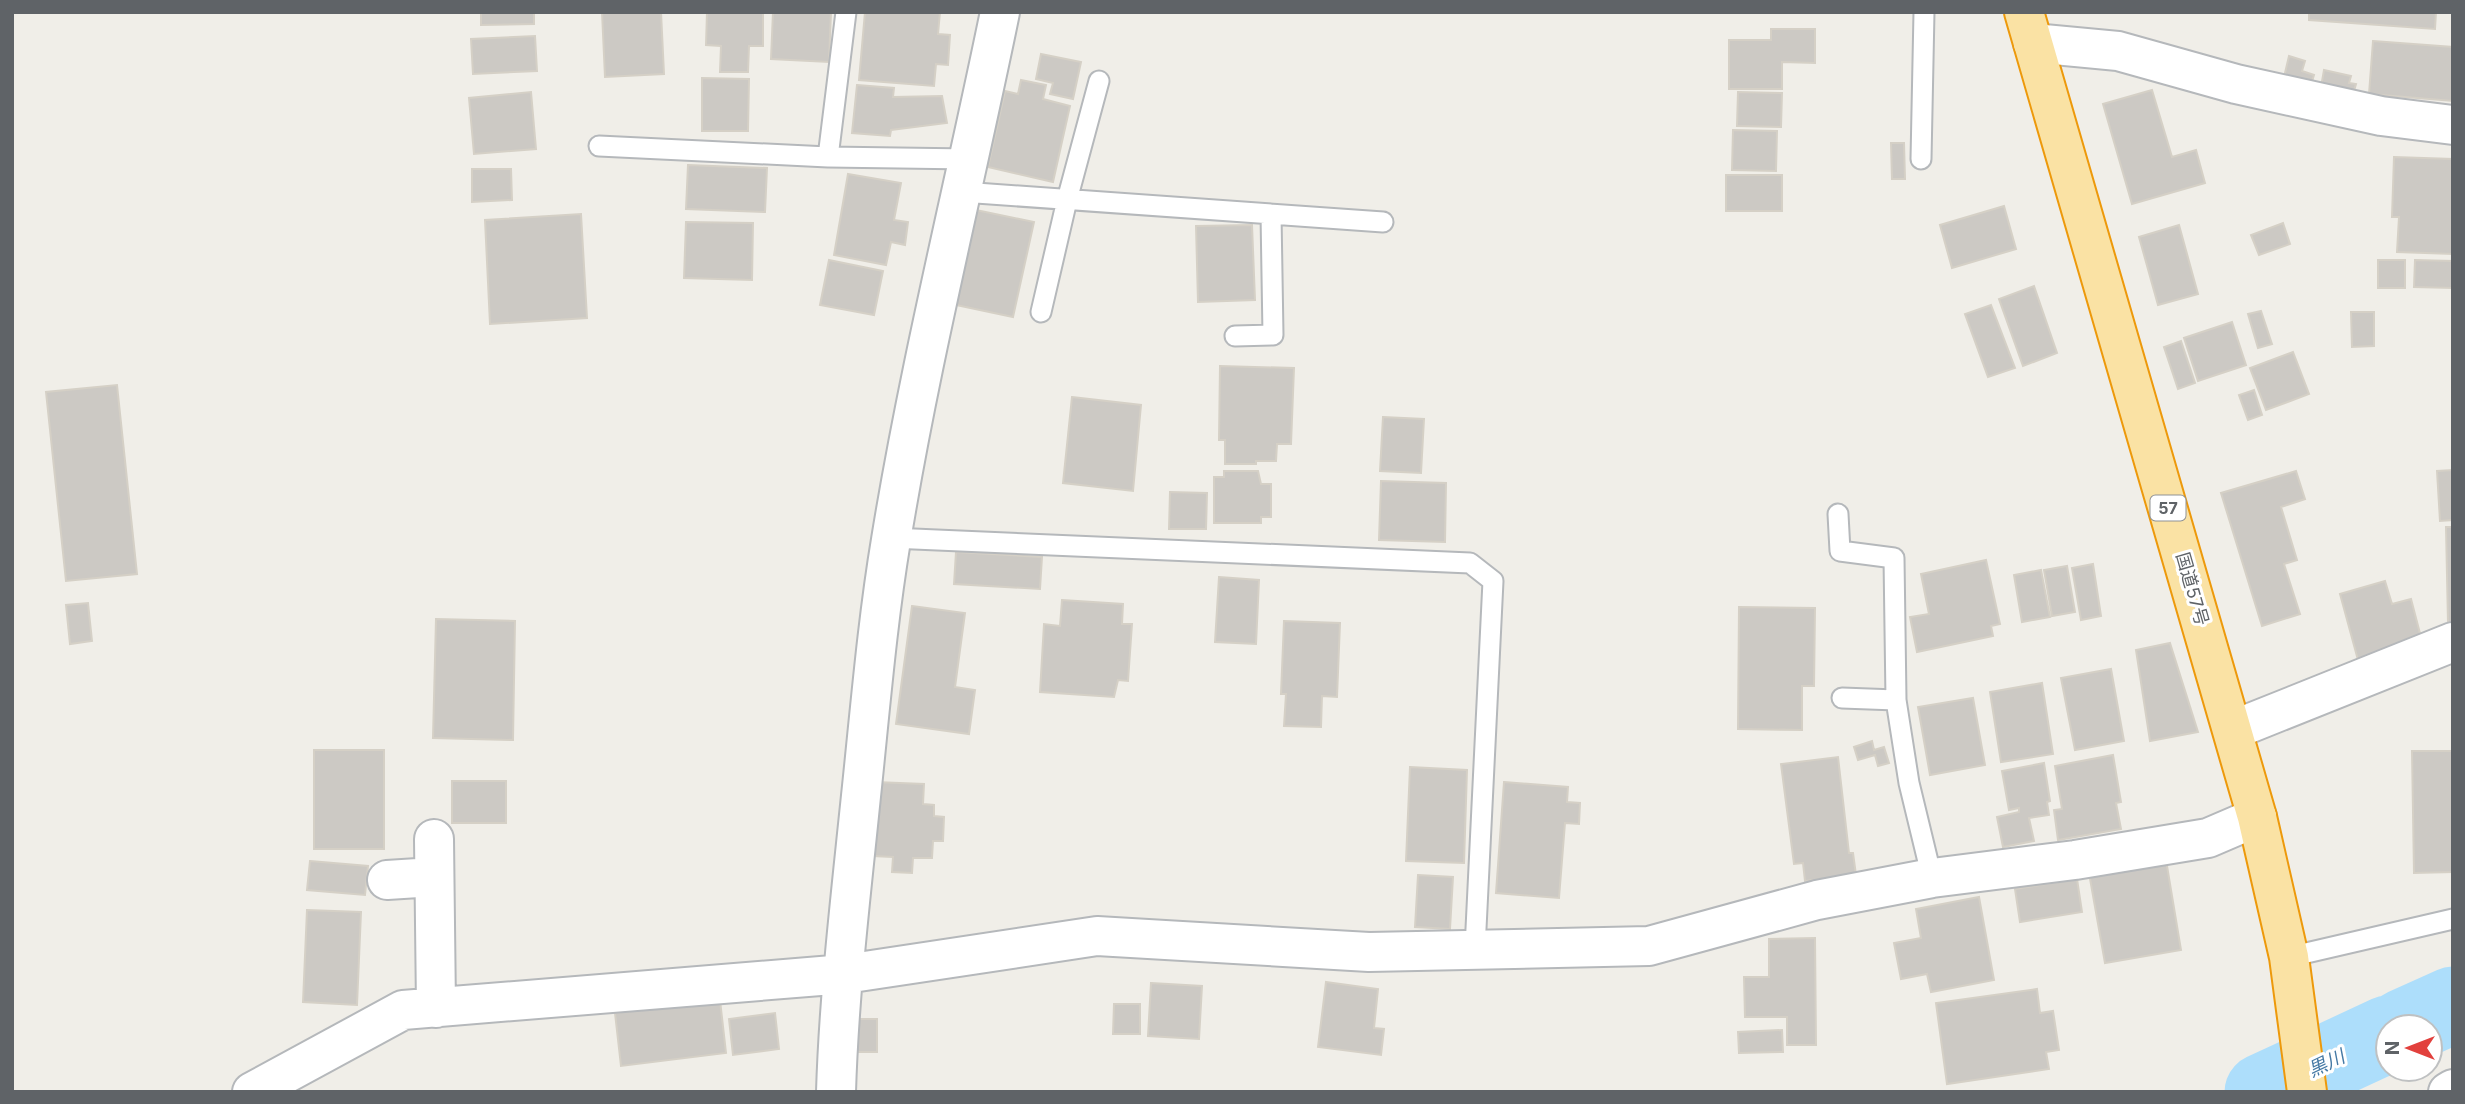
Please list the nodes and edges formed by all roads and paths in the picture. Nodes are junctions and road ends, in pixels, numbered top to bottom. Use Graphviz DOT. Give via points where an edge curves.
graph roads {
  1 [pos="846,12"];
  2 [pos="1000,12"];
  3 [pos="1924,12"];
  4 [pos="2029,28"];
  5 [pos="1099,81"];
  6 [pos="2453,125"];
  7 [pos="599,146"];
  8 [pos="828,157"];
  9 [pos="1921,159"];
  10 [pos="966,176"];
  11 [pos="1067,200"];
  12 [pos="1271,214"];
  13 [pos="1383,222"];
  14 [pos="1041,312"];
  15 [pos="1235,336"];
  16 [pos="1838,514"];
  17 [pos="891,538"];
  18 [pos="2453,642"];
  19 [pos="1842,698"];
  20 [pos="1896,700"];
  21 [pos="2233,730"];
  22 [pos="2257,817"];
  23 [pos="433,839"];
  24 [pos="434,877"];
  25 [pos="1932,878"];
  26 [pos="387,880"];
  27 [pos="2453,919"];
  28 [pos="1475,949"];
  29 [pos="2290,957"];
  30 [pos="845,974"];
  31 [pos="436,1008"];
  32 [pos="836,1083"];
  33 [pos="2453,1089"];
  34 [pos="252,1092"];
  35 [pos="2306,1092"];
  36 [pos="2448,1092"];
  1 -- 8 [label="lane"];
  2 -- 10 [label="street"];
  3 -- 9 [label="lane"];
  4 -- 6 [label="street" via="2249,87 2381,116"];
  4 -- 21 [label="highway, 国道57号 / 57"];
  5 -- 11 [label="lane"];
  7 -- 8 [label="lane"];
  8 -- 10 [label="lane"];
  10 -- 11 [label="lane"];
  10 -- 17 [label="street"];
  11 -- 12 [label="lane"];
  11 -- 14 [label="lane"];
  12 -- 13 [label="lane"];
  12 -- 15 [label="lane" via="1273,335"];
  16 -- 20 [label="lane" via="1840,551 1894,558"];
  17 -- 28 [label="lane" via="1470,563 1493,581"];
  17 -- 30 [label="street"];
  18 -- 21 [label="street"];
  19 -- 20 [label="lane"];
  20 -- 25 [label="lane" via="1909,783"];
  21 -- 22 [label="highway, 国道57号 / 57"];
  22 -- 25 [label="street" via="2208,838"];
  22 -- 29 [label="highway, 国道57号 / 57"];
  23 -- 24 [label="street"];
  24 -- 26 [label="street"];
  24 -- 31 [label="street"];
  25 -- 28 [label="street" via="1817,900 1648,946"];
  27 -- 29 [label="lane"];
  28 -- 30 [label="street" via="1369,952 1097,936"];
  29 -- 35 [label="highway, 国道57号 / 57"];
  30 -- 31 [label="street"];
  30 -- 32 [label="street"];
  31 -- 34 [label="street" via="403,1010"];
  33 -- 36 [label="street"];
}
